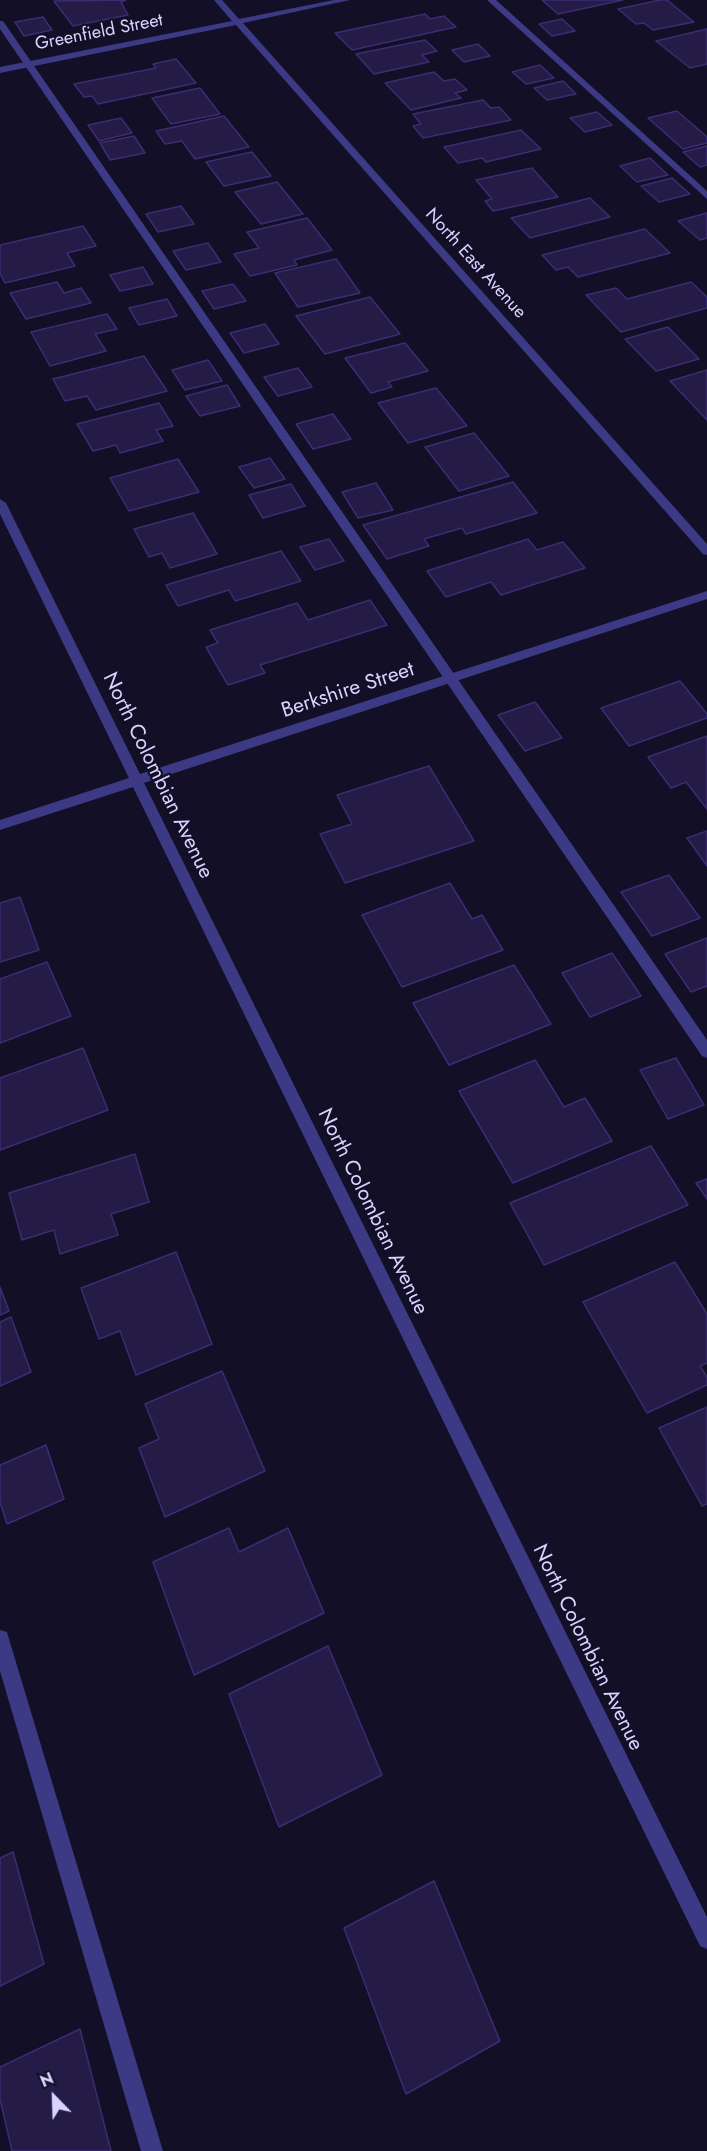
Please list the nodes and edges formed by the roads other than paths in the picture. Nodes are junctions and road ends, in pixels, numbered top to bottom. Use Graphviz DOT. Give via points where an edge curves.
graph roads {
  1 [pos="218,0"];
  2 [pos="346,0"];
  3 [pos="491,0"];
  4 [pos="238,22"];
  5 [pos="0,23"];
  6 [pos="28,64"];
  7 [pos="0,70"];
  8 [pos="707,196"];
  9 [pos="0,503"];
  10 [pos="707,551"];
  11 [pos="707,595"];
  12 [pos="451,678"];
  13 [pos="136,780"];
  14 [pos="0,825"];
  15 [pos="707,1052"];
  16 [pos="0,1639"];
  17 [pos="707,1939"];
  18 [pos="152,2151"];
  1 -- 4 [label="street, North East Avenue"];
  2 -- 4 [label="street, Greenfield Street"];
  3 -- 8 [label="street"];
  4 -- 6 [label="street, Greenfield Street"];
  4 -- 10 [label="street, North East Avenue"];
  5 -- 6 [label="street"];
  6 -- 7 [label="street, Greenfield Street"];
  6 -- 12 [label="street"];
  9 -- 13 [label="street, North Colombian Avenue"];
  11 -- 12 [label="street, Berkshire Street"];
  12 -- 13 [label="street, Berkshire Street"];
  12 -- 15 [label="street"];
  13 -- 14 [label="street, Berkshire Street"];
  13 -- 17 [label="street, North Colombian Avenue"];
  16 -- 18 [label="street"];
}
